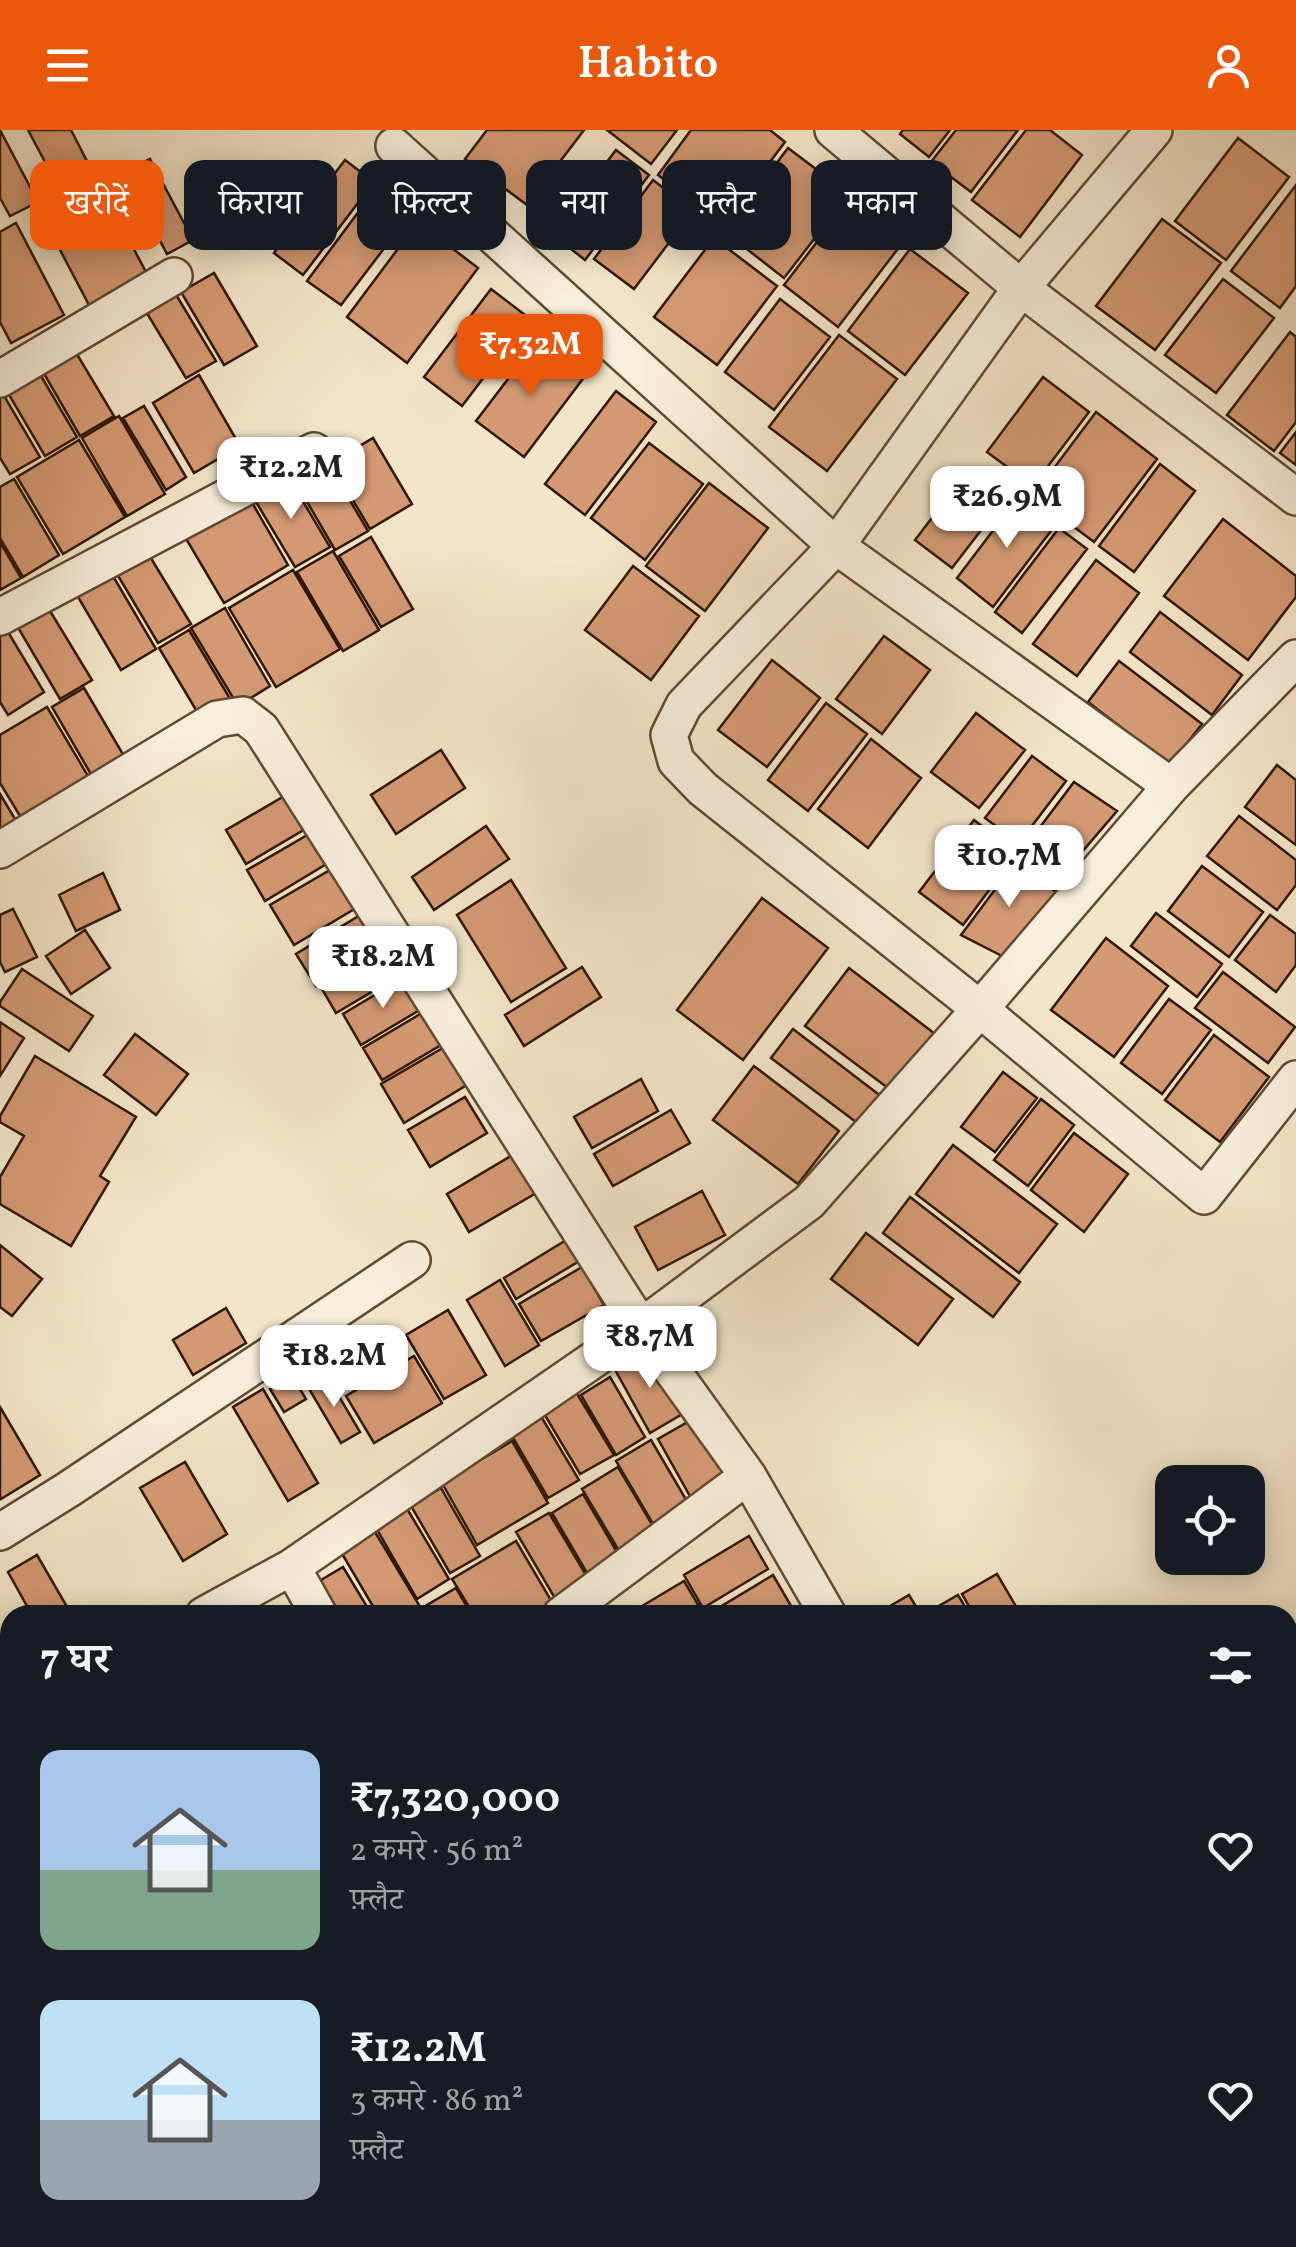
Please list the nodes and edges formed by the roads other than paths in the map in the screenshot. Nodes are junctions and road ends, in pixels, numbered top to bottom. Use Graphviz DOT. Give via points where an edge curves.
graph roads {
  1 [pos="834,130"];
  2 [pos="1154,130"];
  3 [pos="394,146"];
  4 [pos="174,276"];
  5 [pos="1021,288"];
  6 [pos="0,379"];
  7 [pos="314,451"];
  8 [pos="1296,497"];
  9 [pos="836,546"];
  10 [pos="0,617"];
  11 [pos="1296,658"];
  12 [pos="1171,786"];
  13 [pos="0,850"];
  14 [pos="980,1009"];
  15 [pos="1293,1090"];
  16 [pos="412,1260"];
  17 [pos="641,1327"];
  18 [pos="748,1476"];
  19 [pos="0,1532"];
  20 [pos="292,1567"];
  21 [pos="222,1605"];
  22 [pos="313,1605"];
  23 [pos="574,1605"];
  24 [pos="822,1605"];
  1 -- 5 [label="street"];
  2 -- 5 [label="street"];
  3 -- 9 [label="street"];
  4 -- 6 [label="street"];
  5 -- 8 [label="street"];
  5 -- 9 [label="street"];
  7 -- 10 [label="street"];
  9 -- 12 [label="street"];
  9 -- 14 [label="street" via="684,705 669,735 676,760 703,789"];
  11 -- 12 [label="street"];
  12 -- 14 [label="street"];
  13 -- 17 [label="street" via="217,719 243,715 261,729"];
  14 -- 15 [label="street" via="1204,1196"];
  14 -- 17 [label="street" via="809,1202"];
  16 -- 19 [label="street"];
  17 -- 18 [label="street"];
  17 -- 20 [label="street"];
  18 -- 23 [label="street"];
  18 -- 24 [label="street"];
  20 -- 21 [label="street"];
  20 -- 22 [label="street"];
}
